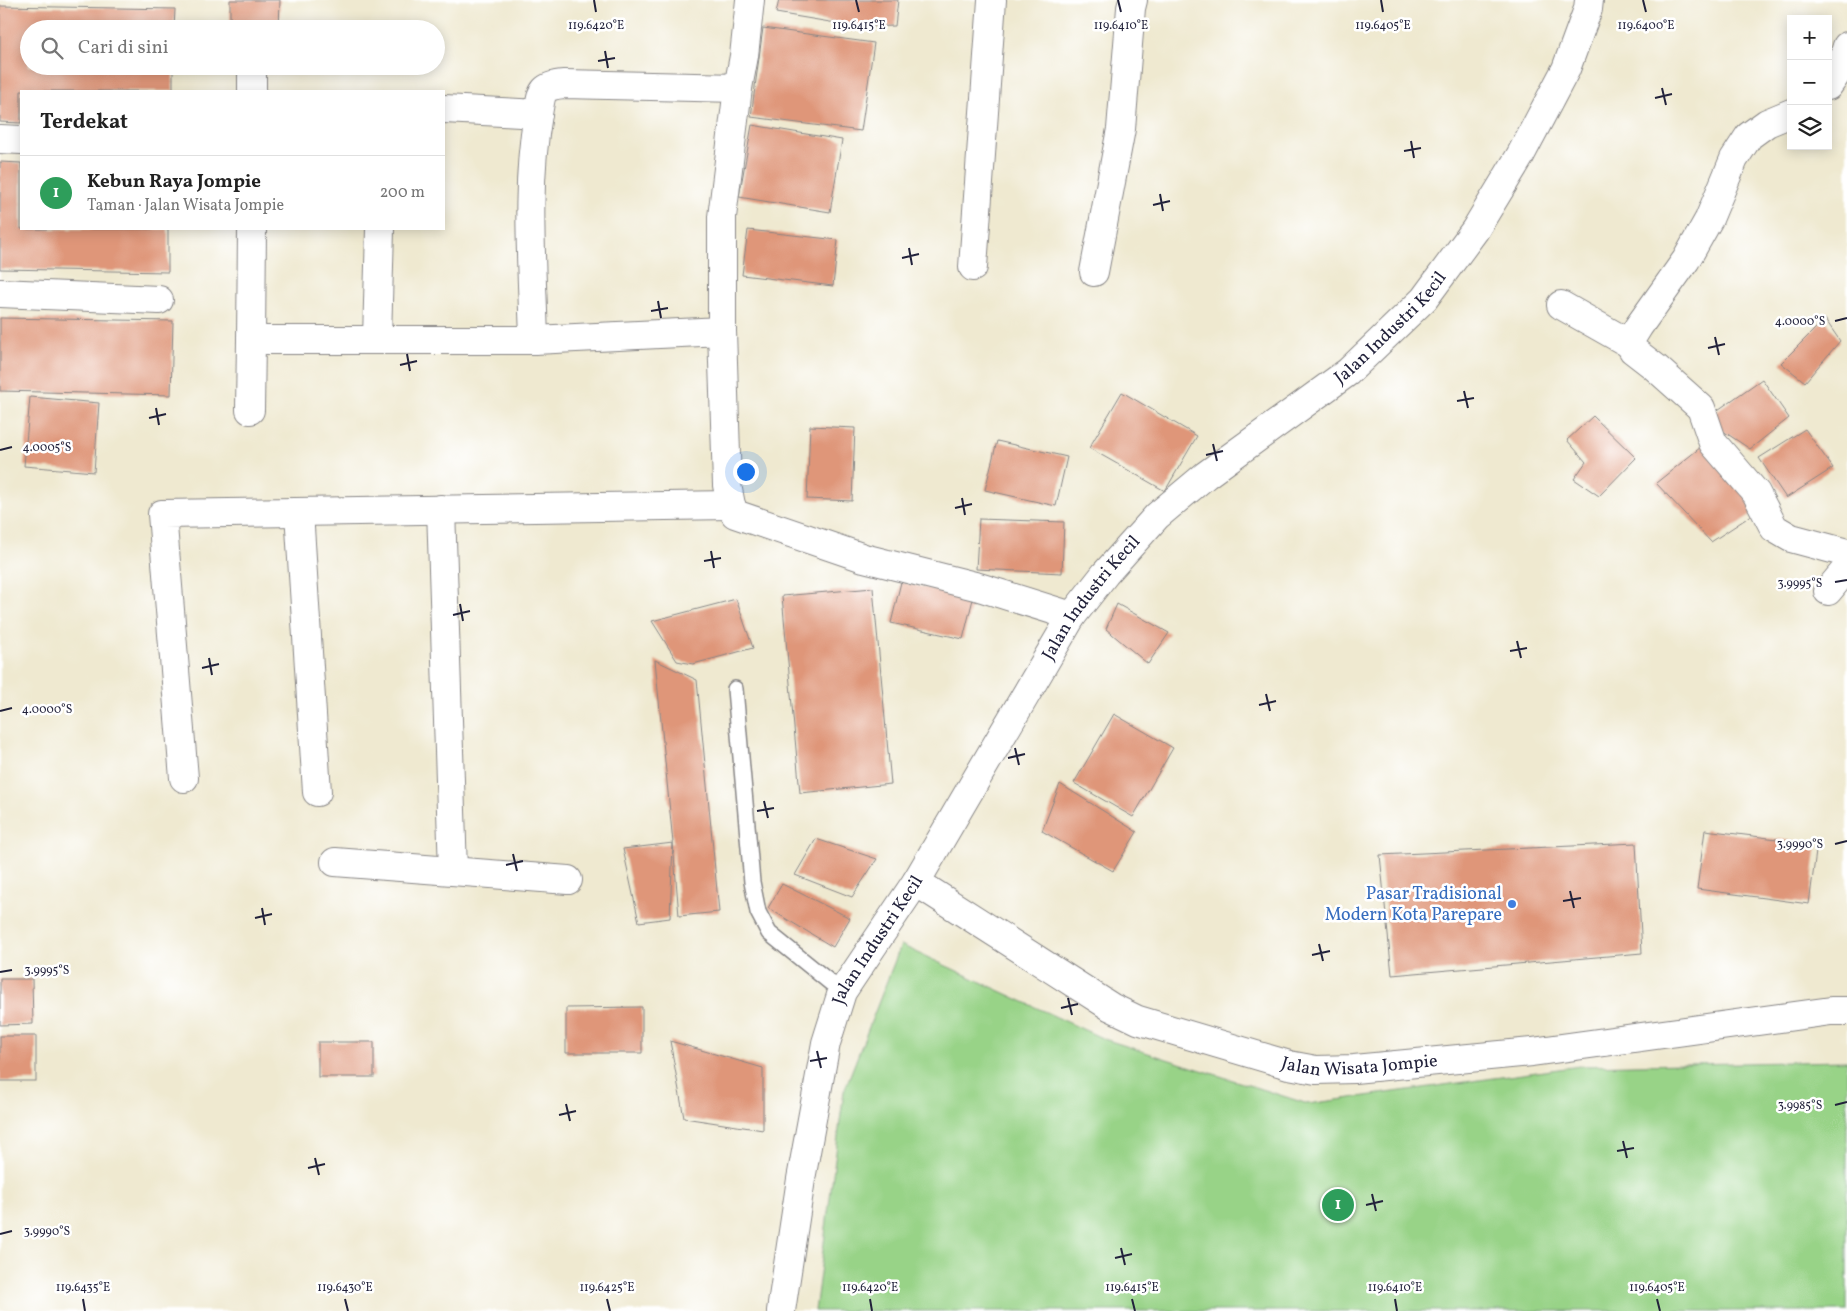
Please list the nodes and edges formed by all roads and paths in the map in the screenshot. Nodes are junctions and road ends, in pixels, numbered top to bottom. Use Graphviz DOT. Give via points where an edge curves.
graph roads {
  1 [pos="750,0"];
  2 [pos="992,0"];
  3 [pos="1133,0"];
  4 [pos="1589,0"];
  5 [pos="1847,46"];
  6 [pos="252,75"];
  7 [pos="1832,80"];
  8 [pos="738,88"];
  9 [pos="252,90"];
  10 [pos="445,109"];
  11 [pos="538,114"];
  12 [pos="1787,116"];
  13 [pos="0,139"];
  14 [pos="20,140"];
  15 [pos="252,230"];
  16 [pos="380,230"];
  17 [pos="973,268"];
  18 [pos="1094,272"];
  19 [pos="0,293"];
  20 [pos="159,300"];
  21 [pos="1561,305"];
  22 [pos="722,331"];
  23 [pos="377,339"];
  24 [pos="251,340"];
  25 [pos="534,340"];
  26 [pos="1630,344"];
  27 [pos="250,410"];
  28 [pos="731,505"];
  29 [pos="441,509"];
  30 [pos="299,512"];
  31 [pos="1847,553"];
  32 [pos="1847,568"];
  33 [pos="1828,591"];
  34 [pos="1072,616"];
  35 [pos="735,689"];
  36 [pos="184,778"];
  37 [pos="316,792"];
  38 [pos="334,862"];
  39 [pos="453,871"];
  40 [pos="568,880"];
  41 [pos="916,882"];
  42 [pos="842,992"];
  43 [pos="1847,1012"];
  44 [pos="781,1311"];
  1 -- 8 [label="street"];
  2 -- 17 [label="street"];
  3 -- 18 [label="street" via="1121,129"];
  4 -- 34 [label="street, Jalan Industri Kecil" via="1566,69 1520,156 1475,230 1424,299 1348,372 1206,475 1157,516"];
  5 -- 7 [label="street" via="1840,69"];
  6 -- 9 [label="street"];
  8 -- 11 [label="street" via="555,84 547,87 542,95"];
  8 -- 22 [label="street" via="722,217"];
  10 -- 11 [label="street"];
  11 -- 25 [label="street" via="530,176"];
  12 -- 26 [label="street" via="1767,123 1749,136 1734,158 1709,219 1686,260"];
  13 -- 14 [label="street"];
  15 -- 24 [label="street"];
  16 -- 23 [label="street"];
  19 -- 20 [label="street"];
  21 -- 26 [label="street"];
  22 -- 25 [label="street"];
  22 -- 28 [label="street" via="727,485"];
  23 -- 24 [label="street"];
  23 -- 25 [label="street"];
  24 -- 27 [label="street"];
  26 -- 31 [label="street" via="1701,408 1713,444 1756,493 1774,528 1791,538"];
  28 -- 29 [label="street"];
  28 -- 34 [label="street" via="736,514 864,558"];
  29 -- 30 [label="street"];
  29 -- 39 [label="street"];
  30 -- 36 [label="street" via="162,514"];
  30 -- 37 [label="street"];
  32 -- 33 [label="street"];
  34 -- 41 [label="street, Jalan Industri Kecil"];
  35 -- 42 [label="lane" via="752,882 758,912 769,933"];
  38 -- 39 [label="street"];
  39 -- 40 [label="street"];
  41 -- 42 [label="street, Jalan Industri Kecil"];
  41 -- 43 [label="street, Jalan Wisata Jompie" via="1111,1007 1138,1020 1316,1070 1532,1052 1831,1011"];
  42 -- 44 [label="street, Jalan Industri Kecil" via="824,1053"];
}
